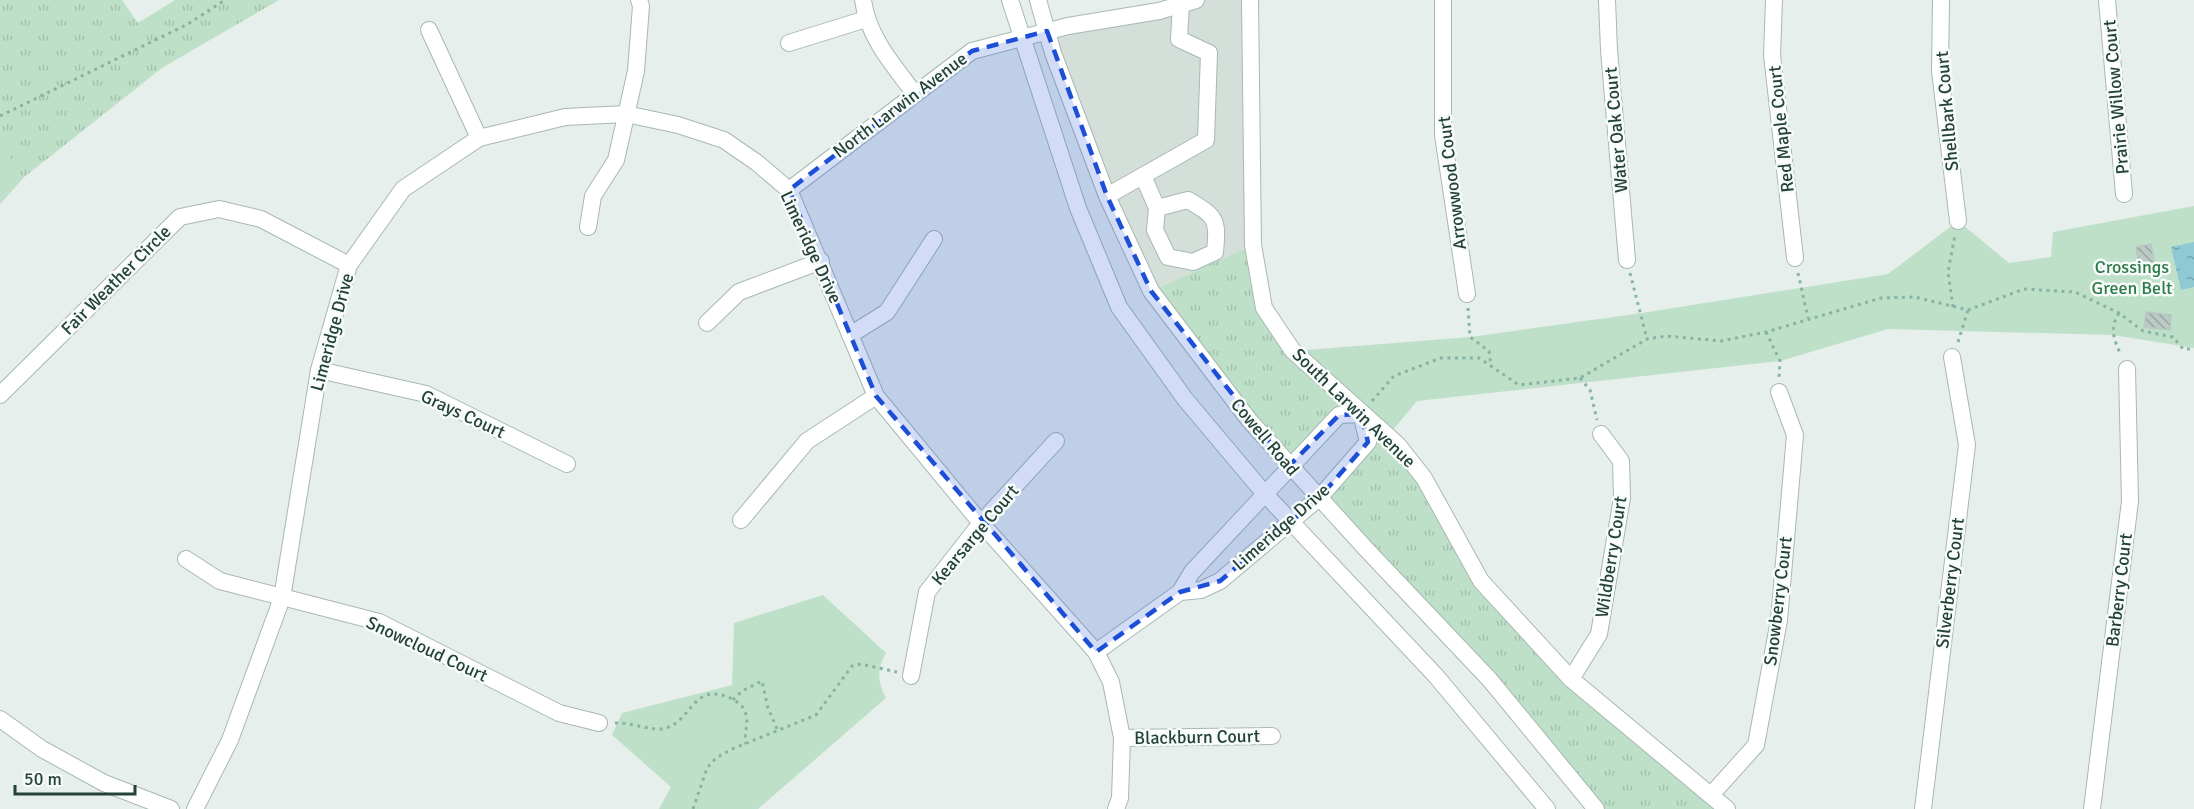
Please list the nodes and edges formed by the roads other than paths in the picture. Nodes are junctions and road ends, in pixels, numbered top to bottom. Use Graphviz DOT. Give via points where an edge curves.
graph roads {
  1 [pos="639,0"];
  2 [pos="863,0"];
  3 [pos="1010,0"];
  4 [pos="1038,0"];
  5 [pos="1250,0"];
  6 [pos="1443,0"];
  7 [pos="1607,0"];
  8 [pos="1774,0"];
  9 [pos="1941,0"];
  10 [pos="2108,0"];
  11 [pos="1188,2"];
  12 [pos="1158,5"];
  13 [pos="866,19"];
  14 [pos="429,30"];
  15 [pos="1047,32"];
  16 [pos="1021,37"];
  17 [pos="789,43"];
  18 [pos="915,94"];
  19 [pos="626,114"];
  20 [pos="479,138"];
  21 [pos="1143,176"];
  22 [pos="789,190"];
  23 [pos="2124,194"];
  24 [pos="1107,196"];
  25 [pos="1157,208"];
  26 [pos="1958,221"];
  27 [pos="588,227"];
  28 [pos="934,239"];
  29 [pos="1795,258"];
  30 [pos="1627,260"];
  31 [pos="821,261"];
  32 [pos="349,265"];
  33 [pos="1467,294"];
  34 [pos="706,323"];
  35 [pos="850,335"];
  36 [pos="1952,357"];
  37 [pos="2127,369"];
  38 [pos="319,370"];
  39 [pos="1779,392"];
  40 [pos="0,395"];
  41 [pos="876,396"];
  42 [pos="1361,414"];
  43 [pos="1601,434"];
  44 [pos="1056,441"];
  45 [pos="567,464"];
  46 [pos="1289,466"];
  47 [pos="1264,493"];
  48 [pos="1319,498"];
  49 [pos="741,520"];
  50 [pos="1291,521"];
  51 [pos="981,523"];
  52 [pos="186,559"];
  53 [pos="1180,592"];
  54 [pos="282,598"];
  55 [pos="1096,652"];
  56 [pos="911,676"];
  57 [pos="1571,679"];
  58 [pos="0,719"];
  59 [pos="598,723"];
  60 [pos="1272,736"];
  61 [pos="1122,738"];
  62 [pos="1711,795"];
  63 [pos="171,809"];
  64 [pos="195,809"];
  65 [pos="1116,809"];
  66 [pos="1546,809"];
  67 [pos="1596,809"];
  68 [pos="1727,809"];
  69 [pos="1923,809"];
  70 [pos="2092,809"];
  1 -- 19 [label="street" via="636,71"];
  2 -- 13 [label="street"];
  3 -- 16 [label="street, Cowell Road"];
  4 -- 15 [label="street, Cowell Road"];
  5 -- 42 [label="street, South Larwin Avenue" via="1253,245 1264,308 1293,351"];
  6 -- 33 [label="street, Arrowwood Court" via="1443,135"];
  7 -- 30 [label="street, Water Oak Court"];
  8 -- 29 [label="street, Red Maple Court" via="1772,55"];
  9 -- 26 [label="street, Shellbark Court" via="1940,71"];
  10 -- 23 [label="street, Prairie Willow Court"];
  11 -- 12 [label="street, North Larwin Avenue"];
  11 -- 21 [label="street" via="1179,39 1209,53 1206,140"];
  12 -- 15 [label="street, North Larwin Avenue"];
  13 -- 17 [label="street"];
  13 -- 18 [label="street" via="882,50"];
  14 -- 20 [label="street"];
  15 -- 16 [label="street, North Larwin Avenue"];
  15 -- 24 [label="street, Cowell Road"];
  16 -- 18 [label="street, North Larwin Avenue" via="972,51"];
  16 -- 47 [label="street, Cowell Road" via="1078,208 1119,307 1185,399"];
  18 -- 22 [label="street, North Larwin Avenue"];
  19 -- 20 [label="street, Limeridge Drive" via="565,117"];
  19 -- 22 [label="street, Limeridge Drive" via="724,140"];
  19 -- 27 [label="street" via="616,160 593,196"];
  20 -- 32 [label="street, Limeridge Drive" via="403,189"];
  21 -- 24 [label="street"];
  21 -- 25 [label="street"];
  22 -- 31 [label="street, Limeridge Drive"];
  24 -- 46 [label="street, Cowell Road" via="1150,291"];
  28 -- 35 [label="street" via="887,312"];
  31 -- 34 [label="street" via="739,292"];
  31 -- 35 [label="street, Limeridge Drive"];
  32 -- 38 [label="street, Limeridge Drive"];
  32 -- 40 [label="street, Fair Weather Circle" via="261,219 219,209 180,217"];
  35 -- 41 [label="street, Limeridge Drive"];
  36 -- 69 [label="street, Silverberry Court" via="1967,445"];
  37 -- 70 [label="street, Barberry Court" via="2130,501"];
  38 -- 45 [label="street, Grays Court" via="426,394"];
  38 -- 54 [label="street, Limeridge Drive"];
  39 -- 62 [label="street, Snowberry Court" via="1795,435 1779,620 1756,745"];
  41 -- 49 [label="street" via="807,441"];
  41 -- 51 [label="street, Limeridge Drive"];
  42 -- 46 [label="street, Limeridge Drive" via="1339,415"];
  42 -- 48 [label="street, Limeridge Drive" via="1368,442"];
  42 -- 57 [label="street, South Larwin Avenue" via="1398,445 1424,478 1481,581"];
  43 -- 57 [label="street, Wildberry Court" via="1622,461 1622,498 1599,634"];
  44 -- 51 [label="street, Kearsarge Court"];
  46 -- 47 [label="street, Limeridge Drive"];
  46 -- 48 [label="street, Cowell Road"];
  47 -- 50 [label="street, Cowell Road"];
  47 -- 53 [label="street, Limeridge Drive" via="1192,572"];
  48 -- 50 [label="street, Limeridge Drive"];
  48 -- 67 [label="street, Cowell Road" via="1490,680"];
  50 -- 53 [label="street, Limeridge Drive" via="1220,581 1201,590"];
  50 -- 66 [label="street, Cowell Road" via="1436,676"];
  51 -- 55 [label="street, Limeridge Drive"];
  51 -- 56 [label="street, Kearsarge Court" via="927,592"];
  52 -- 54 [label="street, Snowcloud Court" via="220,581"];
  53 -- 55 [label="street, Limeridge Drive"];
  54 -- 59 [label="street, Snowcloud Court" via="379,622 559,713"];
  54 -- 64 [label="street, Limeridge Drive" via="231,740"];
  55 -- 61 [label="street, Limeridge Drive" via="1111,682"];
  57 -- 62 [label="street, South Larwin Avenue"];
  58 -- 63 [label="street" via="42,749 104,783"];
  60 -- 61 [label="street, Blackburn Court"];
  61 -- 65 [label="street, Limeridge Drive" via="1120,798"];
  62 -- 68 [label="street, South Larwin Avenue"];
}
